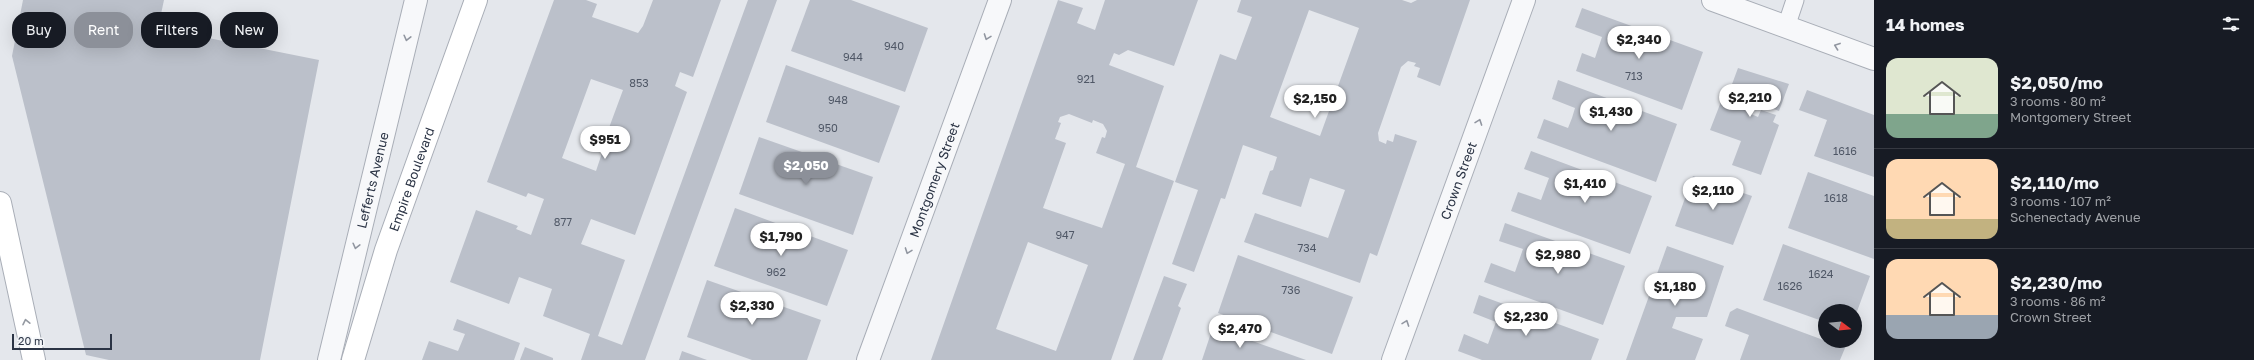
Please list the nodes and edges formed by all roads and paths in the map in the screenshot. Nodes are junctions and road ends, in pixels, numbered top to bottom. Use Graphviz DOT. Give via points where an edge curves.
graph roads {
  1 [pos="416,0"];
  2 [pos="476,0"];
  3 [pos="1000,0"];
  4 [pos="1524,0"];
  5 [pos="1713,0"];
  6 [pos="1795,0"];
  7 [pos="1786,27"];
  8 [pos="1874,59"];
  9 [pos="0,203"];
  10 [pos="38,359"];
  11 [pos="329,360"];
  12 [pos="354,360"];
  13 [pos="868,360"];
  14 [pos="1393,360"];
  1 -- 11 [label="street, Lefferts Avenue, one-way"];
  2 -- 12 [label="main road, Empire Boulevard" via="386,250"];
  3 -- 13 [label="street, Montgomery Street, one-way"];
  14 -- 4 [label="street, Crown Street, one-way"];
  5 -- 7 [label="street"];
  6 -- 7 [label="lane"];
  8 -- 7 [label="street, one-way"];
  10 -- 9 [label="main road, one-way"];
}
